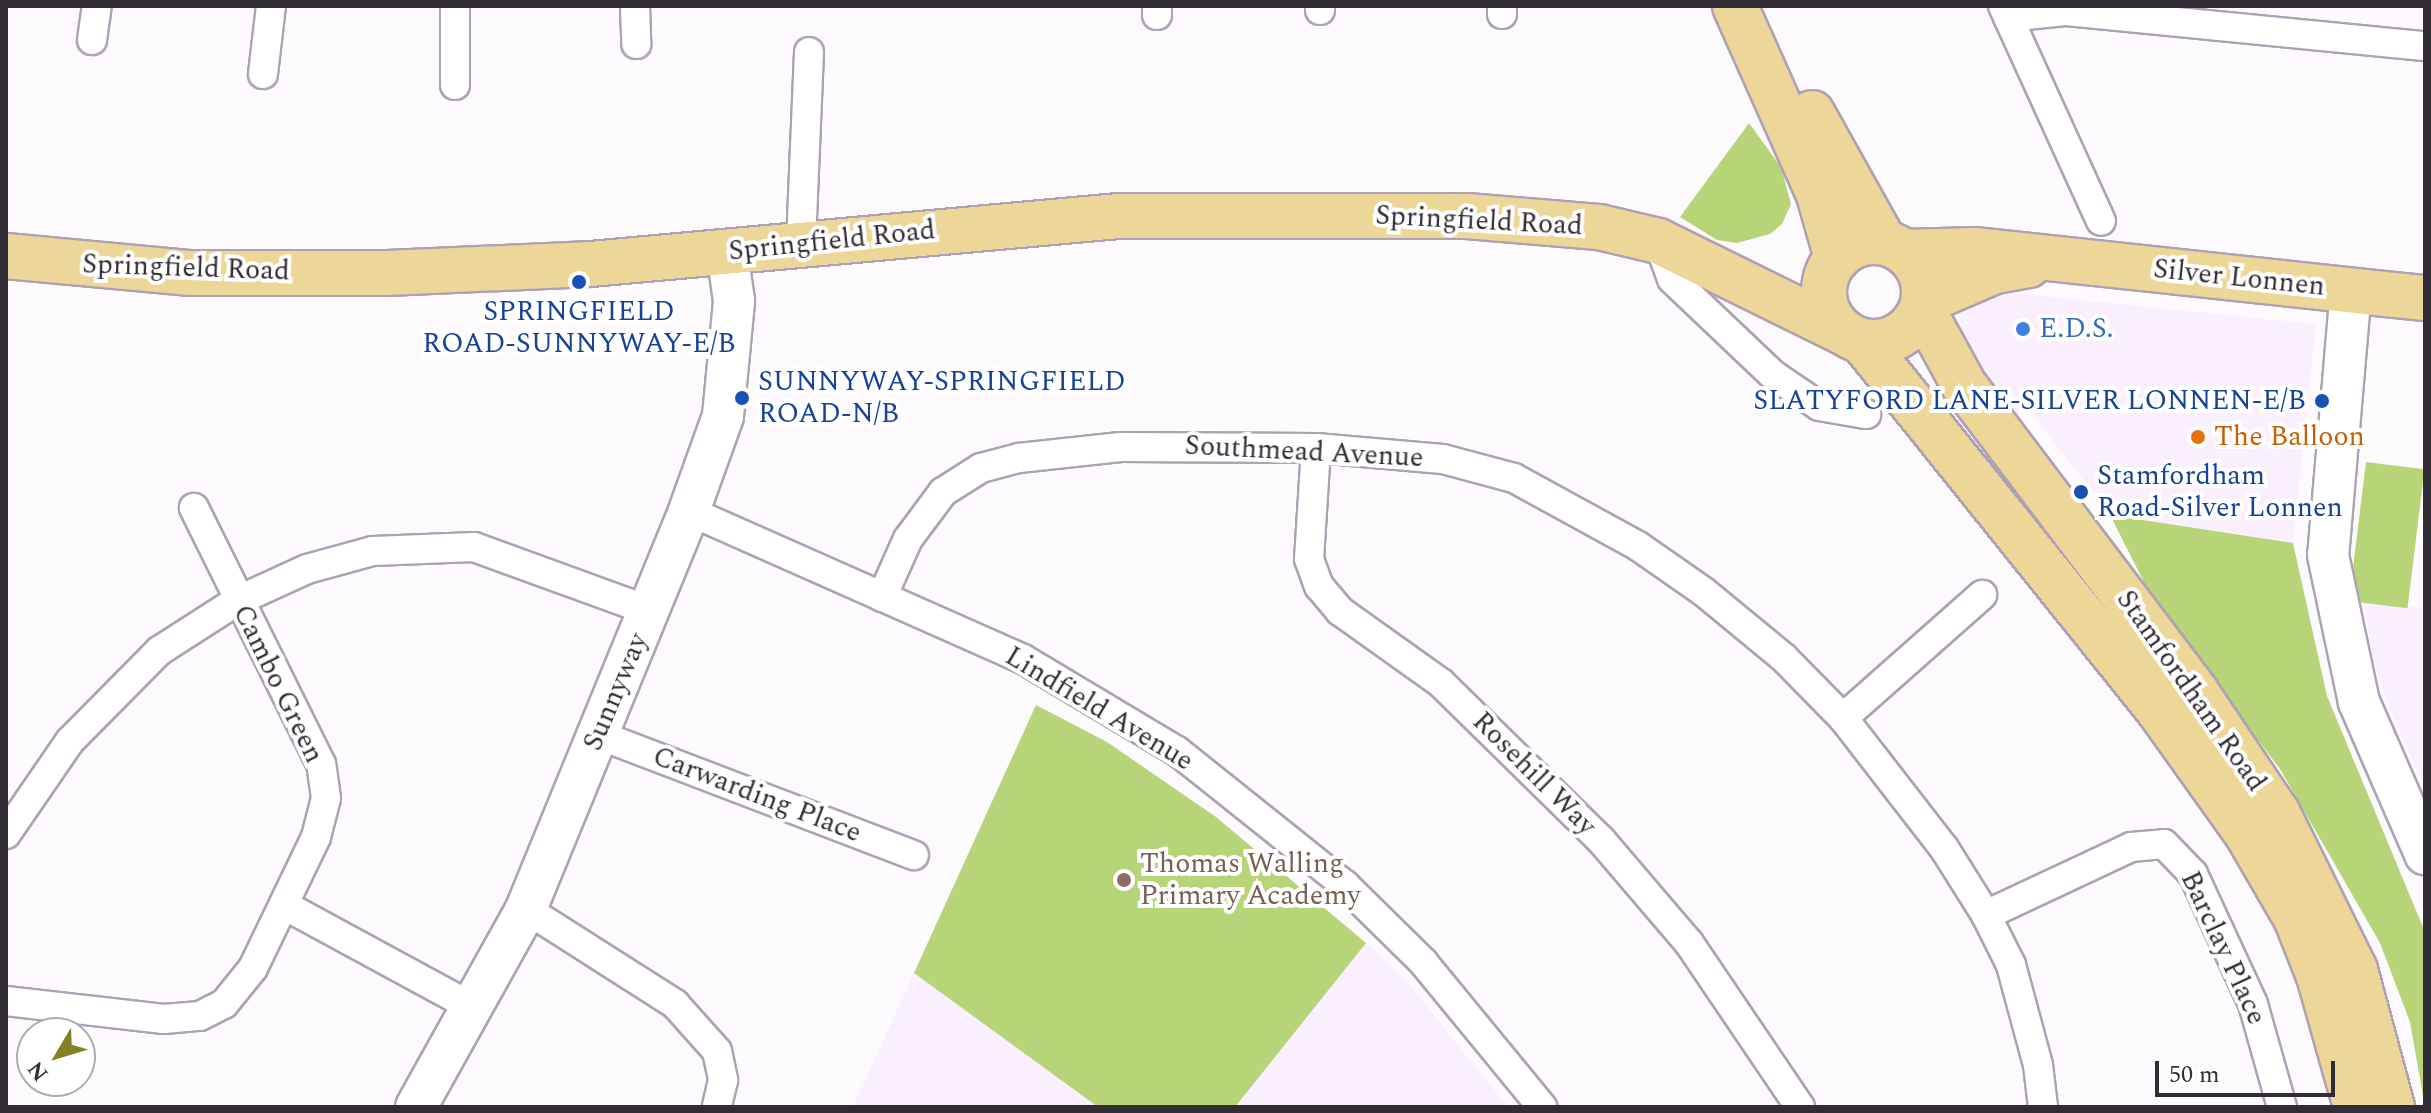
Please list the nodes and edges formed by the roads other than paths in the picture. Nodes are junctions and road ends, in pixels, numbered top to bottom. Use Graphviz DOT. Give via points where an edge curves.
graph roads {
  1 [pos="97,6"];
  2 [pos="271,6"];
  3 [pos="455,6"];
  4 [pos="635,6"];
  5 [pos="1735,6"];
  6 [pos="1762,6"];
  7 [pos="2005,12"];
  8 [pos="92,40"];
  9 [pos="636,44"];
  10 [pos="2425,46"];
  11 [pos="809,52"];
  12 [pos="263,74"];
  13 [pos="455,85"];
  14 [pos="2101,221"];
  15 [pos="1658,241"];
  16 [pos="801,243"];
  17 [pos="1894,247"];
  18 [pos="727,251"];
  19 [pos="6,256"];
  20 [pos="2054,260"];
  21 [pos="1833,262"];
  22 [pos="1728,274"];
  23 [pos="2351,289"];
  24 [pos="2425,298"];
  25 [pos="1924,306"];
  26 [pos="1852,336"];
  27 [pos="1866,414"];
  28 [pos="1316,448"];
  29 [pos="194,508"];
  30 [pos="689,511"];
  31 [pos="1982,595"];
  32 [pos="882,597"];
  33 [pos="237,601"];
  34 [pos="650,611"];
  35 [pos="1843,718"];
  36 [pos="599,735"];
  37 [pos="6,834"];
  38 [pos="2425,854"];
  39 [pos="914,855"];
  40 [pos="284,905"];
  41 [pos="526,909"];
  42 [pos="1986,915"];
  43 [pos="6,1001"];
  44 [pos="474,1008"];
  45 [pos="416,1107"];
  46 [pos="717,1107"];
  47 [pos="1542,1107"];
  48 [pos="1800,1107"];
  49 [pos="2043,1107"];
  50 [pos="2282,1107"];
  51 [pos="2356,1107"];
  52 [pos="2392,1107"];
  1 -- 8 [label="street"];
  2 -- 12 [label="street"];
  3 -- 13 [label="street"];
  4 -- 9 [label="street"];
  5 -- 21 [label="main road" via="1819,195"];
  6 -- 17 [label="main road" via="1813,114"];
  7 -- 10 [label="street" via="2065,11"];
  7 -- 14 [label="street"];
  11 -- 16 [label="street"];
  15 -- 16 [label="main road, Springfield Road" via="1599,227 1467,216 1282,214 1118,216"];
  15 -- 22 [label="main road, Springfield Road"];
  15 -- 27 [label="street" via="1672,279 1772,374 1819,406"];
  16 -- 18 [label="main road, Springfield Road"];
  17 -- 20 [label="main road, Silver Lonnen"];
  17 -- 21 [label="main road" via="1858,243"];
  17 -- 25 [label="main road" via="1920,275"];
  18 -- 19 [label="main road, Springfield Road" via="591,264 387,273 188,273"];
  18 -- 30 [label="street, Sunnyway" via="734,301 723,416"];
  20 -- 23 [label="main road, Silver Lonnen"];
  20 -- 25 [label="main road, Silver Lonnen" via="1995,271"];
  21 -- 22 [label="main road"];
  21 -- 26 [label="main road" via="1824,302"];
  22 -- 26 [label="main road, Springfield Road"];
  23 -- 24 [label="main road, Silver Lonnen"];
  23 -- 38 [label="street" via="2328,555 2359,702"];
  25 -- 26 [label="main road" via="1905,333 1884,342"];
  25 -- 52 [label="main road, Stamfordham Road" via="1964,385 2196,692 2278,814 2355,970"];
  26 -- 51 [label="main road, Stamfordham Road" via="2160,712 2246,832 2296,918 2319,976"];
  28 -- 32 [label="street, Southmead Avenue" via="1120,447 981,468 943,492 908,539"];
  28 -- 35 [label="street, Southmead Avenue" via="1443,459 1514,478 1571,506 1704,592 1784,658"];
  28 -- 48 [label="street, Rosehill Way" via="1309,559 1319,586 1340,611 1441,683 1601,840 1689,943"];
  29 -- 33 [label="street, Cambo Green"];
  30 -- 32 [label="street, Lindfield Avenue"];
  30 -- 34 [label="street, Sunnyway"];
  31 -- 35 [label="street"];
  32 -- 47 [label="street, Lindfield Avenue" via="1023,659 1177,751 1365,905 1433,973"];
  33 -- 34 [label="street" via="344,558 419,546 474,547"];
  33 -- 37 [label="street" via="159,651 102,703"];
  33 -- 40 [label="street, Cambo Green" via="321,764 326,798"];
  34 -- 36 [label="street, Sunnyway"];
  35 -- 42 [label="street, Southmead Avenue" via="1944,848"];
  36 -- 39 [label="street, Carwarding Place"];
  36 -- 41 [label="street, Sunnyway"];
  40 -- 43 [label="street, Cambo Green" via="253,968 224,1004 200,1016 164,1019"];
  40 -- 44 [label="street"];
  41 -- 44 [label="street, Sunnyway"];
  41 -- 46 [label="street" via="675,1004 717,1051 723,1080"];
  42 -- 49 [label="street, Southmead Avenue" via="2011,965 2038,1065"];
  42 -- 50 [label="street, Barclay Place" via="2131,847 2164,844 2193,874 2253,1004"];
  44 -- 45 [label="street, Sunnyway"];
}
